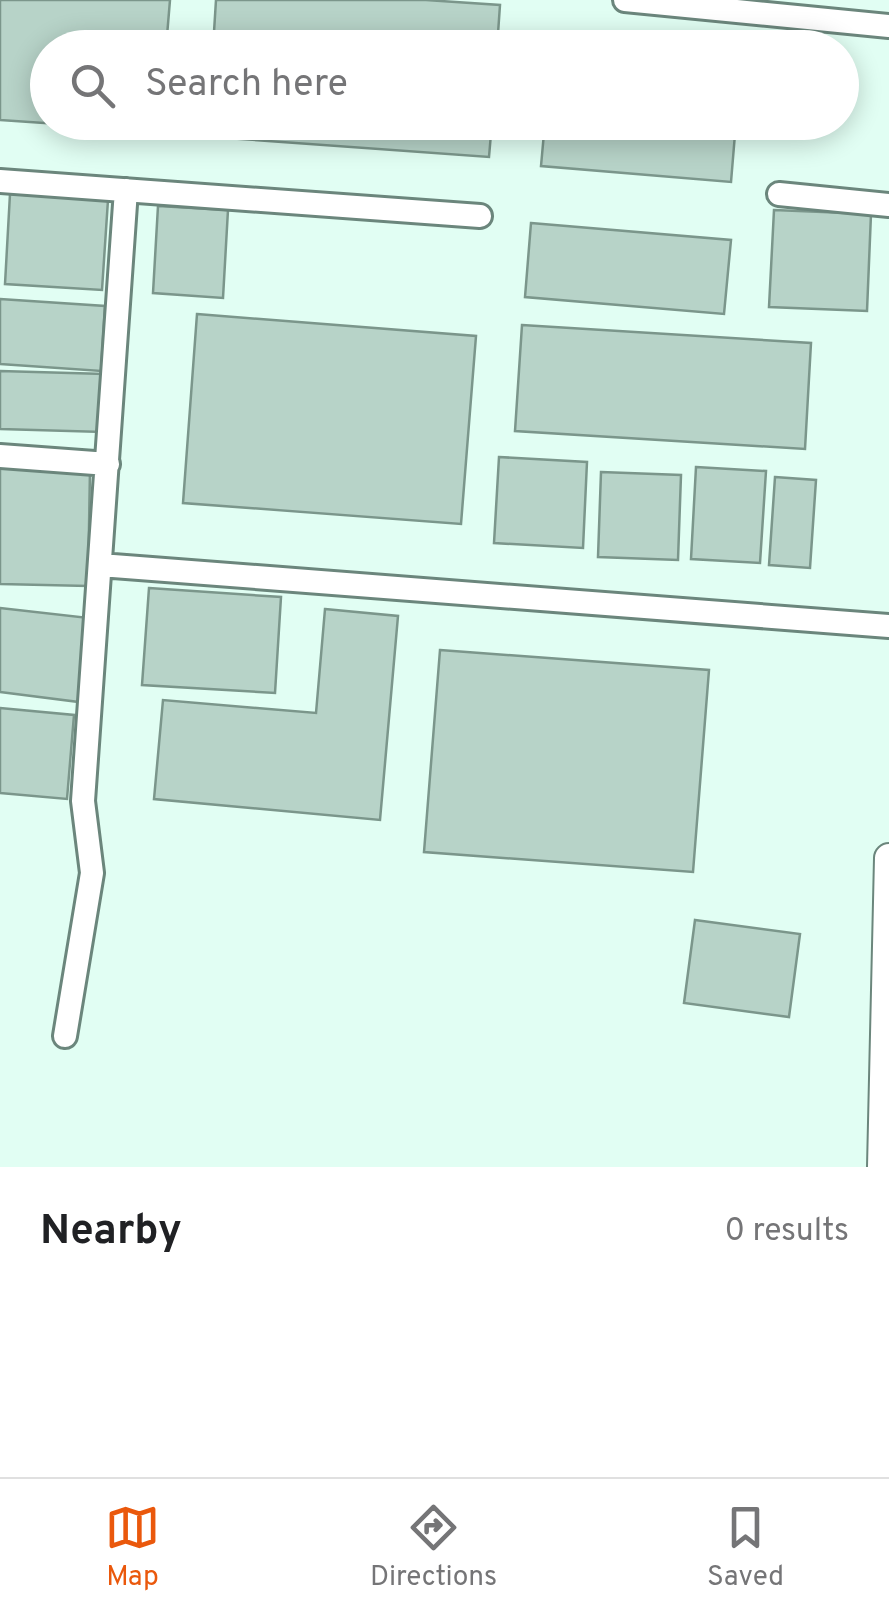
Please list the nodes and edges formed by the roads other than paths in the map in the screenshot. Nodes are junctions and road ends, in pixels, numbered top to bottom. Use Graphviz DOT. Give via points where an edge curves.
graph roads {
  1 [pos="625,0"];
  2 [pos="889,26"];
  3 [pos="0,181"];
  4 [pos="126,190"];
  5 [pos="779,194"];
  6 [pos="889,204"];
  7 [pos="480,216"];
  8 [pos="0,456"];
  9 [pos="108,464"];
  10 [pos="100,565"];
  11 [pos="889,626"];
  12 [pos="889,858"];
  13 [pos="64,1036"];
  14 [pos="886,1085"];
  15 [pos="882,1167"];
  1 -- 2 [label="street"];
  3 -- 4 [label="street"];
  4 -- 7 [label="street"];
  4 -- 9 [label="street"];
  5 -- 6 [label="street"];
  8 -- 9 [label="street"];
  9 -- 10 [label="street"];
  10 -- 11 [label="street"];
  10 -- 13 [label="street" via="83,801 92,872"];
  12 -- 14 [label="main road"];
  14 -- 15 [label="main road"];
}
